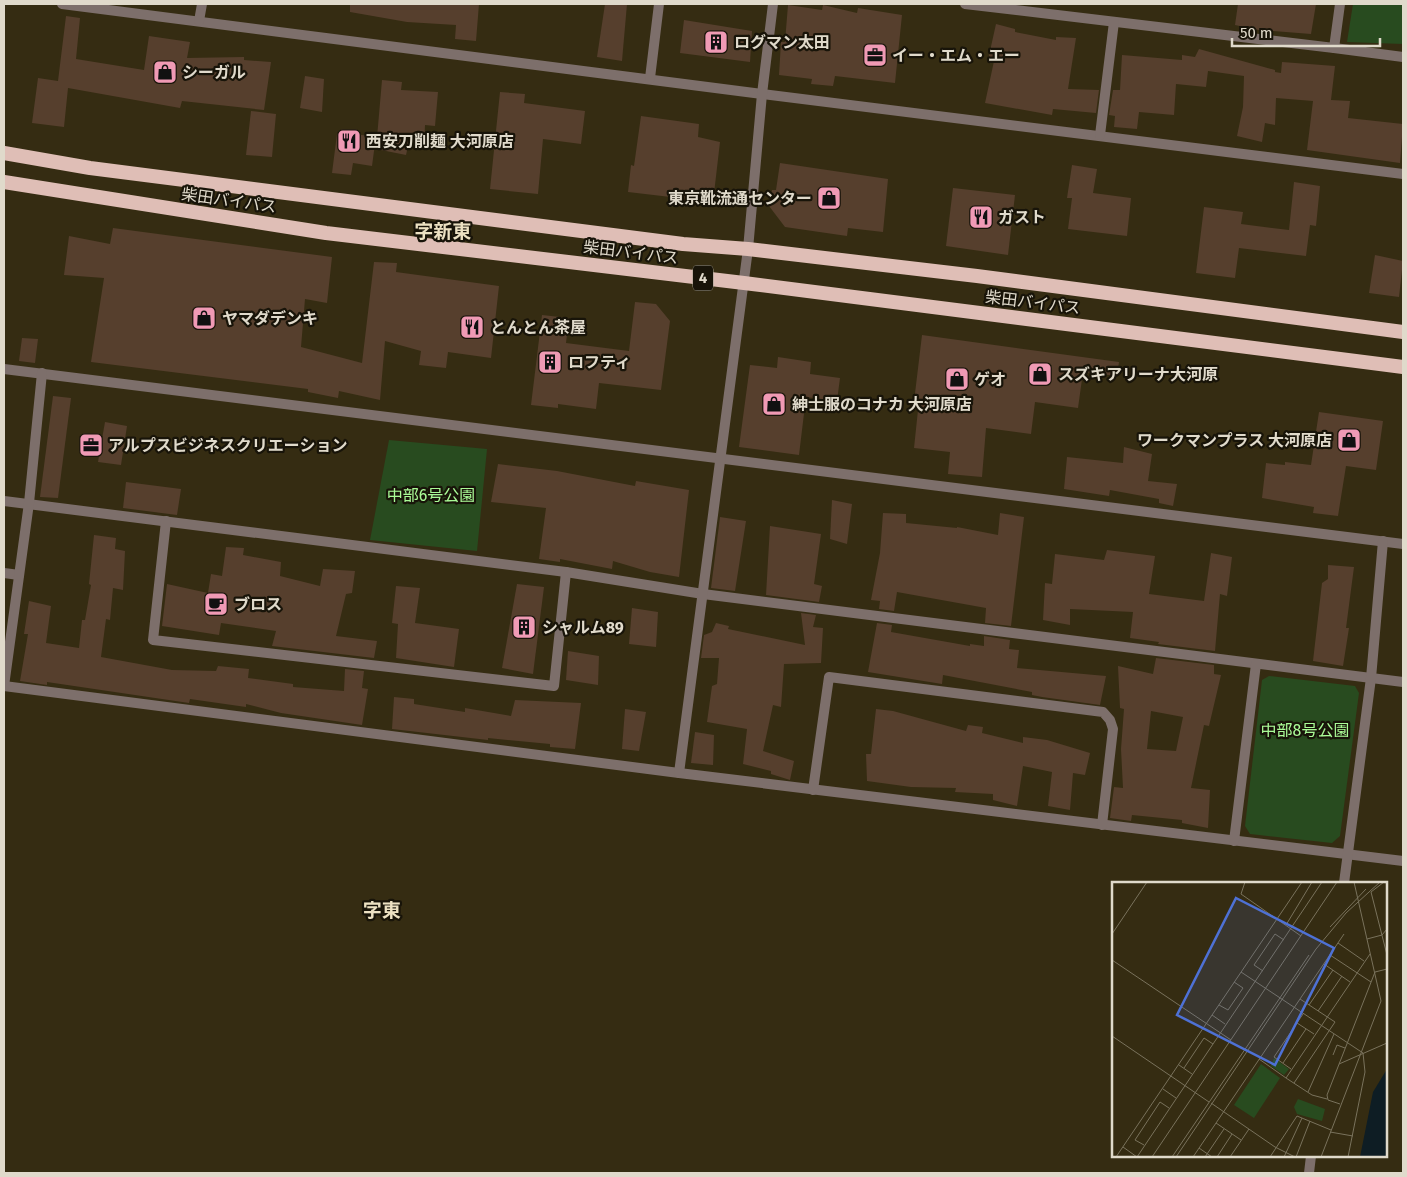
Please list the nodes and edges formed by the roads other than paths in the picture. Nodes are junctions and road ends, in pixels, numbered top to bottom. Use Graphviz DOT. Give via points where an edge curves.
graph roads {
  1 [pos="62,4"];
  2 [pos="202,4"];
  3 [pos="659,4"];
  4 [pos="773,4"];
  5 [pos="965,4"];
  6 [pos="1340,4"];
  7 [pos="91,5"];
  8 [pos="200,21"];
  9 [pos="1114,22"];
  10 [pos="1334,48"];
  11 [pos="1403,57"];
  12 [pos="650,78"];
  13 [pos="762,94"];
  14 [pos="1100,135"];
  15 [pos="4,153"];
  16 [pos="1403,174"];
  17 [pos="4,182"];
  18 [pos="748,249"];
  19 [pos="744,283"];
  20 [pos="1403,332"];
  21 [pos="1403,367"];
  22 [pos="4,369"];
  23 [pos="42,373"];
  24 [pos="720,459"];
  25 [pos="4,500"];
  26 [pos="29,503"];
  27 [pos="166,521"];
  28 [pos="1383,541"];
  29 [pos="1403,544"];
  30 [pos="566,572"];
  31 [pos="4,573"];
  32 [pos="19,575"];
  33 [pos="703,594"];
  34 [pos="1256,664"];
  35 [pos="1372,678"];
  36 [pos="1403,682"];
  37 [pos="4,686"];
  38 [pos="679,773"];
  39 [pos="813,790"];
  40 [pos="1102,825"];
  41 [pos="1234,841"];
  42 [pos="1348,854"];
  43 [pos="1403,861"];
  44 [pos="1344,882"];
  45 [pos="1311,1157"];
  46 [pos="1309,1173"];
  1 -- 7 [label="street"];
  2 -- 8 [label="street"];
  3 -- 12 [label="street"];
  4 -- 13 [label="street"];
  5 -- 9 [label="street"];
  6 -- 10 [label="street"];
  7 -- 8 [label="street"];
  8 -- 12 [label="street"];
  9 -- 10 [label="street"];
  9 -- 14 [label="street"];
  10 -- 11 [label="street"];
  12 -- 13 [label="street"];
  13 -- 14 [label="street"];
  13 -- 18 [label="street"];
  14 -- 16 [label="street"];
  15 -- 18 [label="highway, 柴田バイパス / 4" via="90,168 683,244"];
  17 -- 19 [label="highway, 柴田バイパス / 4" via="326,233"];
  18 -- 19 [label="street"];
  18 -- 20 [label="highway, 柴田バイパス / 4"];
  19 -- 21 [label="highway, 柴田バイパス / 4"];
  19 -- 24 [label="street"];
  22 -- 23 [label="street"];
  23 -- 24 [label="street"];
  23 -- 26 [label="street"];
  24 -- 28 [label="street"];
  24 -- 33 [label="street"];
  25 -- 26 [label="street"];
  26 -- 27 [label="street"];
  26 -- 32 [label="street"];
  27 -- 30 [label="street"];
  27 -- 30 [label="street" via="153,640 554,686"];
  28 -- 29 [label="street"];
  28 -- 35 [label="street"];
  30 -- 33 [label="street"];
  31 -- 32 [label="street"];
  32 -- 37 [label="street"];
  33 -- 34 [label="street"];
  33 -- 38 [label="street"];
  34 -- 35 [label="street"];
  34 -- 41 [label="street"];
  35 -- 36 [label="street"];
  35 -- 42 [label="street"];
  37 -- 38 [label="street"];
  38 -- 39 [label="street"];
  39 -- 40 [label="street"];
  39 -- 40 [label="street" via="828,677 1103,712 1113,729"];
  40 -- 41 [label="street"];
  41 -- 42 [label="street"];
  42 -- 43 [label="street"];
  42 -- 44 [label="street"];
  45 -- 46 [label="street"];
}
